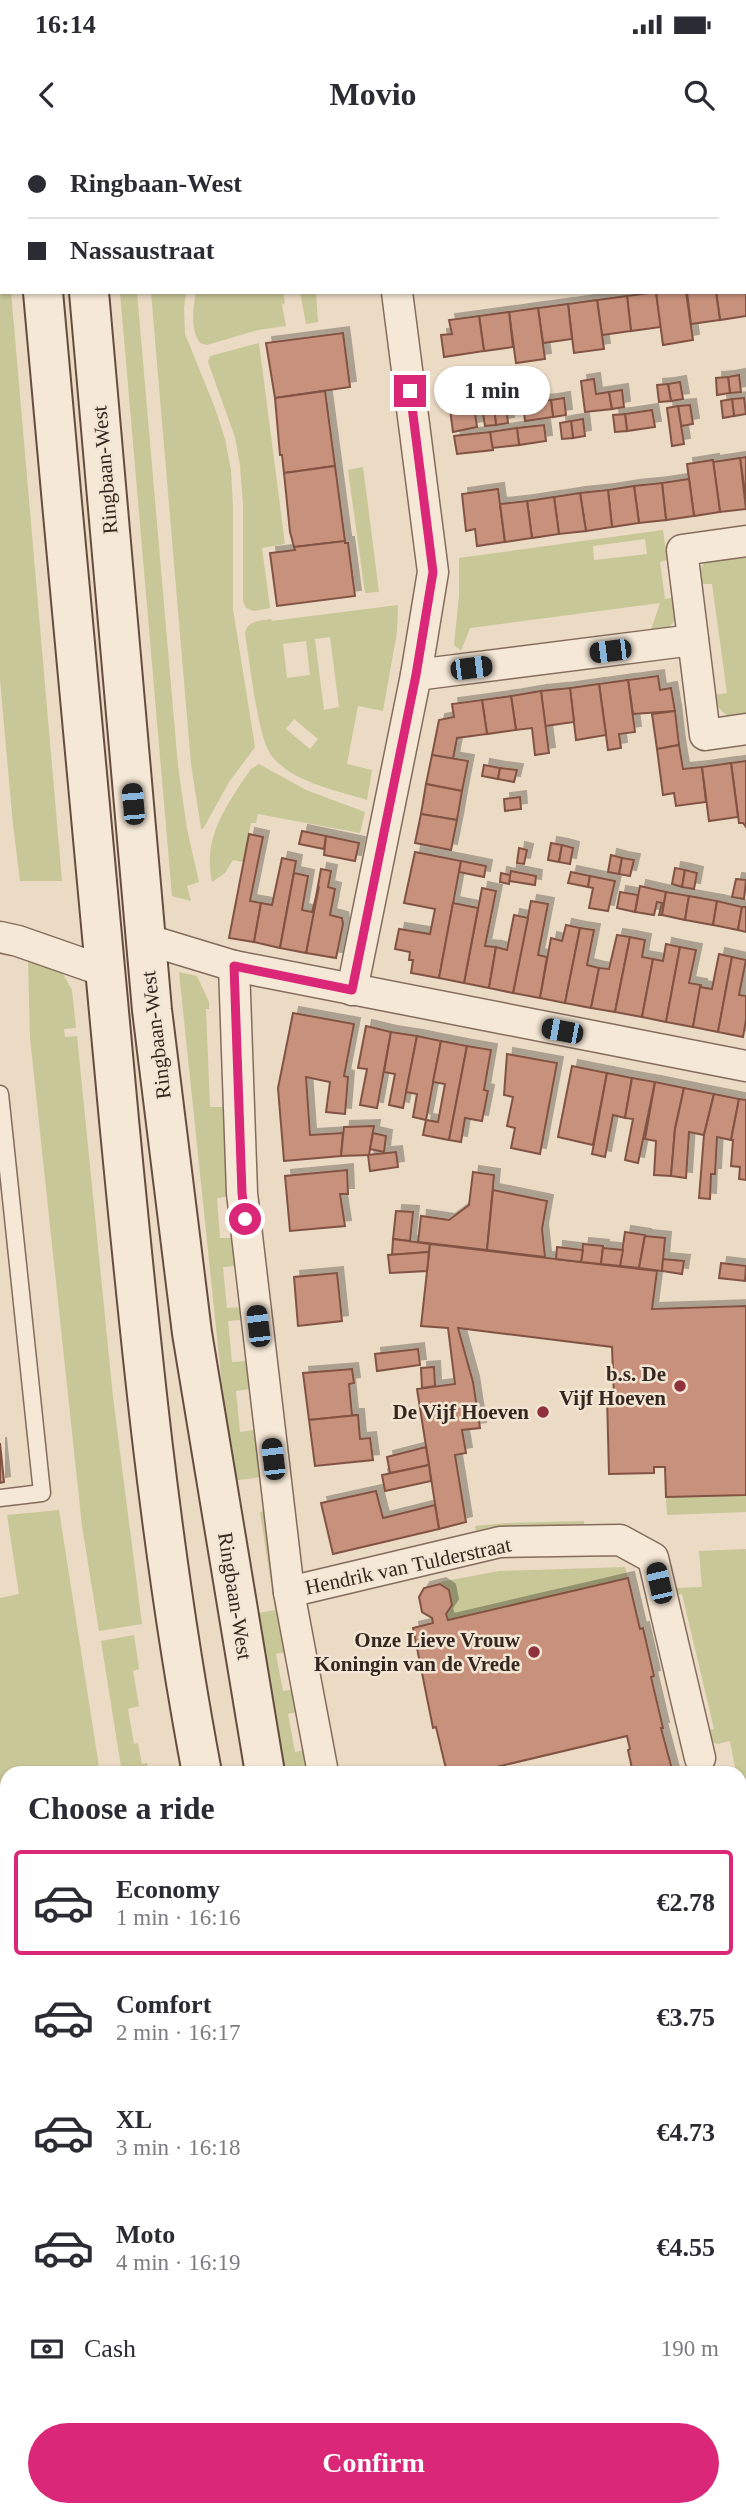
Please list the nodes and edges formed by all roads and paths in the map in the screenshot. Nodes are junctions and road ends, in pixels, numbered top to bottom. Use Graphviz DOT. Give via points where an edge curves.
graph roads {
  1 [pos="43,294"];
  2 [pos="89,294"];
  3 [pos="398,294"];
  4 [pos="746,541"];
  5 [pos="693,640"];
  6 [pos="416,675"];
  7 [pos="746,729"];
  8 [pos="0,937"];
  9 [pos="145,939"];
  10 [pos="234,966"];
  11 [pos="104,971"];
  12 [pos="352,990"];
  13 [pos="746,1066"];
  14 [pos="0,1094"];
  15 [pos="0,1498"];
  16 [pos="289,1592"];
  17 [pos="701,1758"];
  18 [pos="201,1766"];
  19 [pos="264,1766"];
  20 [pos="322,1766"];
  1 -- 11 [label="main road, Ringbaan-West"];
  2 -- 9 [label="main road, Ringbaan-West"];
  3 -- 6 [label="street" via="433,572"];
  4 -- 5 [label="street" via="682,550"];
  5 -- 6 [label="street"];
  5 -- 7 [label="street" via="705,735"];
  6 -- 12 [label="street"];
  8 -- 11 [label="street"];
  9 -- 10 [label="street"];
  9 -- 19 [label="main road, Ringbaan-West" via="192,1333"];
  10 -- 12 [label="street"];
  10 -- 16 [label="street" via="242,1193"];
  11 -- 18 [label="main road, Ringbaan-West" via="160,1514"];
  12 -- 13 [label="street"];
  14 -- 15 [label="lane" via="42,1493"];
  16 -- 17 [label="street, Hendrik van Tulderstraat" via="500,1542 620,1540 653,1558"];
  16 -- 20 [label="street"];
}
